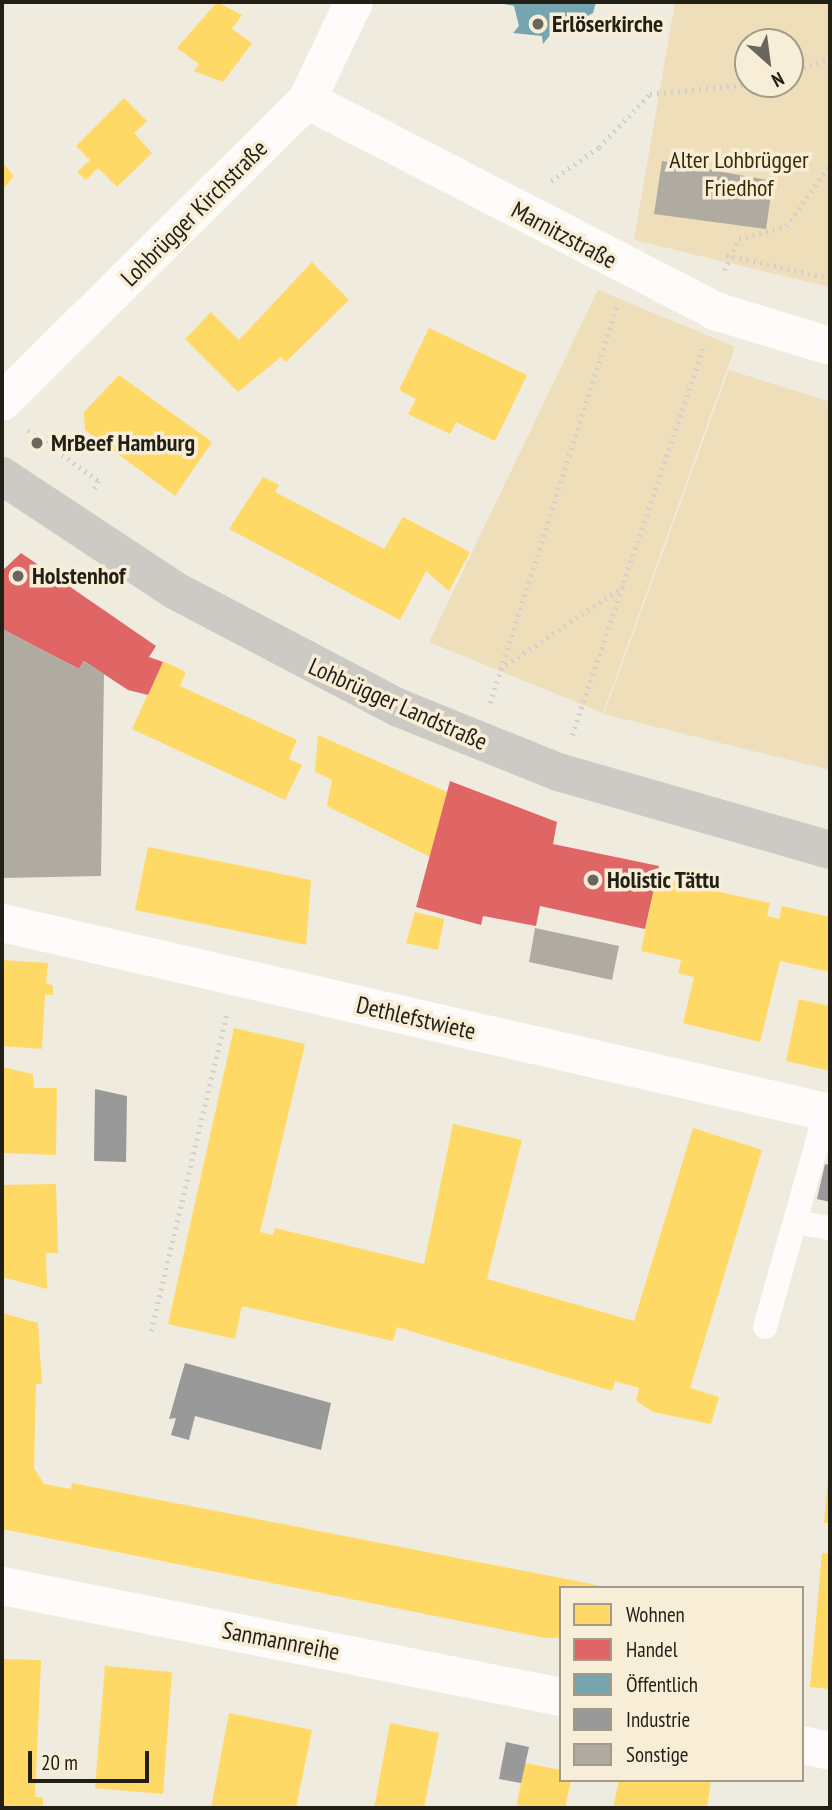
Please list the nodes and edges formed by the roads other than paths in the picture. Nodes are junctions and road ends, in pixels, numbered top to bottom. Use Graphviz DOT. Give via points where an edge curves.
graph roads {
  1 [pos="354,2"];
  2 [pos="307,100"];
  3 [pos="830,346"];
  4 [pos="13,414"];
  5 [pos="2,476"];
  6 [pos="830,850"];
  7 [pos="2,923"];
  8 [pos="828,1113"];
  9 [pos="795,1222"];
  10 [pos="830,1228"];
  11 [pos="765,1328"];
  12 [pos="2,1586"];
  13 [pos="559,1697"];
  14 [pos="804,1745"];
  15 [pos="830,1751"];
  1 -- 2 [label="street, Lohbrügger Kirchstraße"];
  2 -- 3 [label="street, Marnitzstraße" via="715,312"];
  2 -- 4 [label="street, Lohbrügger Kirchstraße"];
  5 -- 6 [label="street, Lohbrügger Landstraße" via="174,590 278,649 477,742 558,772"];
  7 -- 8 [label="street, Dethlefstwiete"];
  8 -- 9 [label="lane"];
  9 -- 10 [label="lane"];
  9 -- 11 [label="lane"];
  12 -- 13 [label="street, Sanmannreihe"];
  14 -- 15 [label="street"];
}
